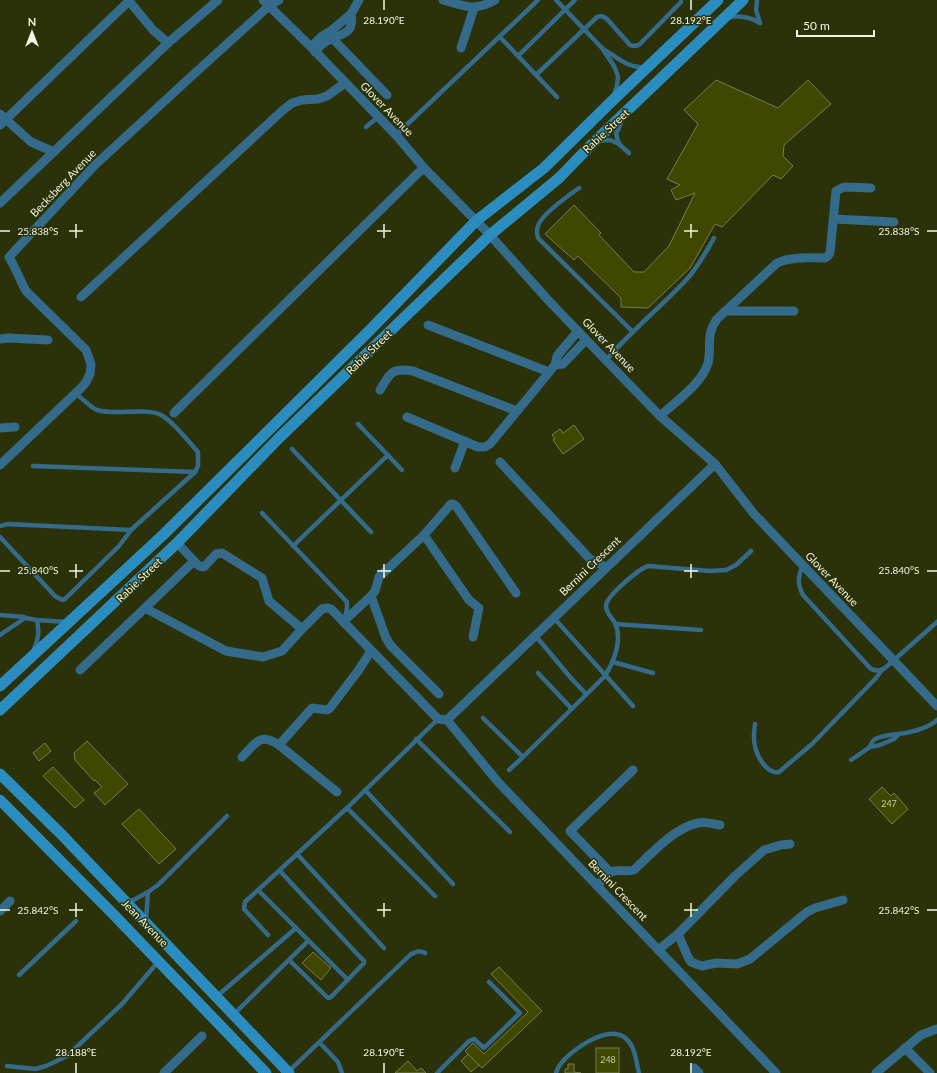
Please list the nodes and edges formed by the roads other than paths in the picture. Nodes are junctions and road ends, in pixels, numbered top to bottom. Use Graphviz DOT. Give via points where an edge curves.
graph roads {
  1 [pos="218,0"];
  2 [pos="280,0"];
  3 [pos="359,0"];
  4 [pos="443,0"];
  5 [pos="496,0"];
  6 [pos="538,0"];
  7 [pos="556,0"];
  8 [pos="575,0"];
  9 [pos="718,0"];
  10 [pos="743,0"];
  11 [pos="757,0"];
  12 [pos="129,1"];
  13 [pos="681,2"];
  14 [pos="266,3"];
  15 [pos="474,8"];
  16 [pos="565,10"];
  17 [pos="351,14"];
  18 [pos="724,19"];
  19 [pos="583,30"];
  20 [pos="500,37"];
  21 [pos="333,39"];
  22 [pos="168,43"];
  23 [pos="461,48"];
  24 [pos="602,48"];
  25 [pos="313,49"];
  26 [pos="518,56"];
  27 [pos="649,66"];
  28 [pos="536,75"];
  29 [pos="345,83"];
  30 [pos="387,95"];
  31 [pos="557,97"];
  32 [pos="639,100"];
  33 [pos="612,101"];
  34 [pos="378,117"];
  35 [pos="2,119"];
  36 [pos="366,127"];
  37 [pos="396,135"];
  38 [pos="619,144"];
  39 [pos="590,146"];
  40 [pos="54,152"];
  41 [pos="629,153"];
  42 [pos="424,168"];
  43 [pos="579,188"];
  44 [pos="872,188"];
  45 [pos="0,203"];
  46 [pos="834,220"];
  47 [pos="476,221"];
  48 [pos="894,222"];
  49 [pos="490,235"];
  50 [pos="714,238"];
  51 [pos="4,256"];
  52 [pos="81,297"];
  53 [pos="725,311"];
  54 [pos="794,311"];
  55 [pos="428,325"];
  56 [pos="578,331"];
  57 [pos="632,331"];
  58 [pos="0,338"];
  59 [pos="48,340"];
  60 [pos="586,340"];
  61 [pos="606,360"];
  62 [pos="552,369"];
  63 [pos="380,390"];
  64 [pos="75,393"];
  65 [pos="517,411"];
  66 [pos="174,413"];
  67 [pos="660,416"];
  68 [pos="407,417"];
  69 [pos="358,424"];
  70 [pos="0,428"];
  71 [pos="15,428"];
  72 [pos="465,441"];
  73 [pos="292,448"];
  74 [pos="388,455"];
  75 [pos="500,462"];
  76 [pos="716,464"];
  77 [pos="0,465"];
  78 [pos="33,466"];
  79 [pos="455,468"];
  80 [pos="402,470"];
  81 [pos="195,472"];
  82 [pos="340,499"];
  83 [pos="262,513"];
  84 [pos="0,526"];
  85 [pos="131,530"];
  86 [pos="371,532"];
  87 [pos="424,535"];
  88 [pos="0,538"];
  89 [pos="177,543"];
  90 [pos="293,546"];
  91 [pos="751,551"];
  92 [pos="194,561"];
  93 [pos="803,565"];
  94 [pos="606,567"];
  95 [pos="516,593"];
  96 [pos="371,596"];
  97 [pos="145,608"];
  98 [pos="0,615"];
  99 [pos="25,618"];
  100 [pos="554,618"];
  101 [pos="37,620"];
  102 [pos="344,621"];
  103 [pos="937,622"];
  104 [pos="69,623"];
  105 [pos="615,624"];
  106 [pos="302,629"];
  107 [pos="701,630"];
  108 [pos="0,635"];
  109 [pos="535,635"];
  110 [pos="473,637"];
  111 [pos="371,651"];
  112 [pos="29,660"];
  113 [pos="894,661"];
  114 [pos="613,662"];
  115 [pos="80,670"];
  116 [pos="882,670"];
  117 [pos="538,673"];
  118 [pos="653,673"];
  119 [pos="605,676"];
  120 [pos="0,686"];
  121 [pos="439,694"];
  122 [pos="586,694"];
  123 [pos="633,706"];
  124 [pos="937,706"];
  125 [pos="571,708"];
  126 [pos="0,710"];
  127 [pos="483,718"];
  128 [pos="442,719"];
  129 [pos="937,720"];
  130 [pos="755,724"];
  131 [pos="416,739"];
  132 [pos="279,745"];
  133 [pos="242,757"];
  134 [pos="523,757"];
  135 [pos="851,760"];
  136 [pos="509,770"];
  137 [pos="633,770"];
  138 [pos="0,774"];
  139 [pos="365,790"];
  140 [pos="337,792"];
  141 [pos="0,800"];
  142 [pos="347,808"];
  143 [pos="227,816"];
  144 [pos="720,825"];
  145 [pos="510,832"];
  146 [pos="790,844"];
  147 [pos="297,854"];
  148 [pos="280,870"];
  149 [pos="610,872"];
  150 [pos="453,884"];
  151 [pos="597,886"];
  152 [pos="258,890"];
  153 [pos="148,892"];
  154 [pos="435,896"];
  155 [pos="843,900"];
  156 [pos="10,901"];
  157 [pos="127,904"];
  158 [pos="0,911"];
  159 [pos="76,921"];
  160 [pos="146,924"];
  161 [pos="296,928"];
  162 [pos="678,934"];
  163 [pos="268,935"];
  164 [pos="308,941"];
  165 [pos="384,948"];
  166 [pos="658,950"];
  167 [pos="425,953"];
  168 [pos="159,961"];
  169 [pos="290,961"];
  170 [pos="19,975"];
  171 [pos="348,980"];
  172 [pos="488,982"];
  173 [pos="216,997"];
  174 [pos="233,1015"];
  175 [pos="937,1029"];
  176 [pos="202,1036"];
  177 [pos="320,1043"];
  178 [pos="905,1048"];
  179 [pos="7,1066"];
  180 [pos="164,1073"];
  181 [pos="266,1073"];
  182 [pos="289,1073"];
  183 [pos="342,1073"];
  184 [pos="437,1073"];
  185 [pos="556,1073"];
  186 [pos="639,1073"];
  187 [pos="776,1073"];
  188 [pos="876,1073"];
  189 [pos="930,1073"];
  1 -- 22 [label="street"];
  2 -- 14 [label="street, Becksberg Avenue"];
  3 -- 17 [label="street"];
  4 -- 15 [label="street"];
  5 -- 15 [label="street"];
  6 -- 20 [label="lane"];
  7 -- 16 [label="lane"];
  8 -- 16 [label="lane"];
  9 -- 27 [label="main road, Rabie Street"];
  10 -- 18 [label="main road, Rabie Street"];
  11 -- 18 [label="lane" via="756,10 760,23 748,18"];
  12 -- 22 [label="street" via="153,30"];
  12 -- 35 [label="street"];
  13 -- 19 [label="lane" via="639,45 630,45 602,16 597,17"];
  14 -- 25 [label="street, Glover Avenue"];
  14 -- 51 [label="street, Becksberg Avenue"];
  15 -- 23 [label="street"];
  16 -- 19 [label="lane"];
  16 -- 26 [label="lane"];
  17 -- 21 [label="street" via="351,26 342,36"];
  17 -- 25 [label="street" via="322,36"];
  18 -- 32 [label="main road, Rabie Street"];
  19 -- 24 [label="lane"];
  19 -- 28 [label="lane"];
  20 -- 26 [label="lane"];
  20 -- 37 [label="lane"];
  21 -- 25 [label="street"];
  21 -- 30 [label="street"];
  22 -- 40 [label="street"];
  24 -- 27 [label="lane" via="632,67"];
  24 -- 33 [label="lane" via="618,76"];
  25 -- 29 [label="street, Glover Avenue"];
  26 -- 28 [label="lane"];
  27 -- 33 [label="main road, Rabie Street"];
  28 -- 31 [label="lane"];
  29 -- 34 [label="street, Glover Avenue"];
  29 -- 52 [label="street" via="327,96 292,103 283,110"];
  32 -- 38 [label="lane" via="618,128 616,134"];
  32 -- 39 [label="main road, Rabie Street"];
  33 -- 47 [label="main road, Rabie Street" via="544,168"];
  34 -- 36 [label="lane"];
  34 -- 37 [label="street, Glover Avenue"];
  35 -- 40 [label="street" via="31,142"];
  37 -- 42 [label="street, Glover Avenue"];
  38 -- 39 [label="lane" via="603,140"];
  38 -- 41 [label="lane"];
  39 -- 49 [label="main road, Rabie Street" via="559,178"];
  40 -- 45 [label="street"];
  42 -- 47 [label="street, Glover Avenue"];
  42 -- 66 [label="street"];
  43 -- 57 [label="lane" via="540,220 537,226 538,238"];
  44 -- 46 [label="street" via="838,189 835,195"];
  46 -- 48 [label="street"];
  46 -- 53 [label="street" via="828,256 793,258 778,263"];
  47 -- 49 [label="street, Glover Avenue"];
  47 -- 104 [label="main road, Rabie Street" via="163,535"];
  49 -- 56 [label="street, Glover Avenue"];
  49 -- 89 [label="main road, Rabie Street" via="279,438"];
  50 -- 57 [label="lane" via="688,279"];
  51 -- 64 [label="street, Becksberg Avenue" via="18,273 26,291 86,350 91,364 90,374"];
  53 -- 54 [label="street"];
  53 -- 67 [label="street" via="712,325 708,363 703,373 698,381"];
  55 -- 62 [label="street"];
  56 -- 60 [label="street, Glover Avenue"];
  56 -- 62 [label="street" via="556,356"];
  57 -- 61 [label="lane"];
  58 -- 59 [label="street"];
  60 -- 61 [label="street, Glover Avenue"];
  60 -- 62 [label="street" via="563,364"];
  61 -- 67 [label="street, Glover Avenue"];
  62 -- 65 [label="street"];
  63 -- 65 [label="street" via="389,374 402,369 414,371"];
  64 -- 77 [label="street, Becksberg Avenue"];
  64 -- 81 [label="lane" via="96,409 112,413 153,413 162,416 198,452 198,466"];
  65 -- 72 [label="street" via="485,447"];
  67 -- 76 [label="street, Glover Avenue"];
  68 -- 72 [label="street"];
  69 -- 74 [label="lane"];
  70 -- 71 [label="street"];
  72 -- 79 [label="street"];
  73 -- 82 [label="lane"];
  74 -- 80 [label="lane"];
  74 -- 82 [label="lane"];
  75 -- 94 [label="street" via="590,559"];
  76 -- 93 [label="street, Glover Avenue" via="754,514"];
  76 -- 94 [label="street, Bernini Crescent"];
  78 -- 81 [label="lane"];
  81 -- 85 [label="lane"];
  82 -- 86 [label="lane"];
  82 -- 90 [label="lane"];
  83 -- 90 [label="lane"];
  84 -- 85 [label="lane" via="8,524"];
  85 -- 88 [label="lane" via="119,546 62,600 55,596"];
  87 -- 95 [label="street" via="453,504"];
  87 -- 96 [label="street" via="379,577"];
  87 -- 110 [label="street" via="469,600 479,608"];
  89 -- 92 [label="street"];
  89 -- 126 [label="main road, Rabie Street"];
  90 -- 102 [label="lane" via="347,602"];
  91 -- 105 [label="lane" via="736,565 726,570 657,566 642,568 608,600 606,606"];
  92 -- 97 [label="street"];
  92 -- 106 [label="street" via="204,567 216,554 222,553 262,578 268,601"];
  93 -- 113 [label="street, Glover Avenue"];
  93 -- 116 [label="lane" via="798,583 803,595 872,669"];
  94 -- 100 [label="street, Bernini Crescent"];
  96 -- 102 [label="street"];
  96 -- 121 [label="street" via="391,646"];
  97 -- 106 [label="street" via="226,651 263,657 282,651"];
  97 -- 115 [label="street"];
  98 -- 99 [label="lane"];
  99 -- 101 [label="lane"];
  99 -- 108 [label="lane"];
  100 -- 109 [label="street, Bernini Crescent"];
  100 -- 119 [label="lane"];
  101 -- 104 [label="lane"];
  101 -- 112 [label="lane" via="38,642"];
  102 -- 106 [label="street, Bernini Crescent" via="332,609 322,609"];
  102 -- 111 [label="street, Bernini Crescent"];
  103 -- 113 [label="lane"];
  104 -- 112 [label="main road, Rabie Street"];
  105 -- 107 [label="lane"];
  105 -- 114 [label="lane" via="618,639"];
  109 -- 122 [label="lane"];
  109 -- 128 [label="street, Bernini Crescent"];
  111 -- 128 [label="street, Bernini Crescent"];
  111 -- 132 [label="street" via="330,708 312,708"];
  112 -- 120 [label="main road, Rabie Street"];
  113 -- 116 [label="lane"];
  113 -- 124 [label="street, Glover Avenue"];
  114 -- 118 [label="lane"];
  114 -- 119 [label="lane"];
  116 -- 130 [label="lane" via="812,744 779,772 769,770 757,754 754,743"];
  117 -- 125 [label="lane"];
  119 -- 122 [label="lane"];
  119 -- 123 [label="lane"];
  122 -- 125 [label="lane"];
  125 -- 134 [label="lane"];
  127 -- 134 [label="lane"];
  128 -- 131 [label="lane"];
  128 -- 151 [label="street, Bernini Crescent"];
  129 -- 135 [label="lane" via="922,729 899,734 894,739 870,747"];
  131 -- 139 [label="lane"];
  131 -- 145 [label="lane"];
  132 -- 133 [label="street" via="264,738 259,739"];
  132 -- 140 [label="street"];
  134 -- 136 [label="lane"];
  137 -- 149 [label="street" via="570,831"];
  138 -- 157 [label="main road, Jean Avenue"];
  139 -- 142 [label="lane"];
  139 -- 150 [label="lane"];
  141 -- 168 [label="main road, Jean Avenue"];
  142 -- 147 [label="lane"];
  142 -- 154 [label="lane"];
  143 -- 153 [label="lane"];
  144 -- 149 [label="street" via="699,822 668,839 634,870"];
  146 -- 162 [label="street" via="781,844 764,850"];
  147 -- 148 [label="lane"];
  147 -- 165 [label="lane"];
  148 -- 152 [label="lane"];
  148 -- 171 [label="lane" via="364,961"];
  149 -- 151 [label="street"];
  151 -- 166 [label="street, Bernini Crescent"];
  152 -- 161 [label="lane"];
  152 -- 163 [label="lane" via="246,902 244,909"];
  153 -- 157 [label="lane"];
  153 -- 160 [label="lane"];
  155 -- 162 [label="street" via="807,912 750,959 737,964 716,963 702,966 691,962"];
  156 -- 158 [label="street"];
  157 -- 160 [label="main road, Jean Avenue"];
  157 -- 168 [label="main road" via="127,913 159,948"];
  159 -- 170 [label="lane"];
  160 -- 173 [label="main road, Jean Avenue"];
  161 -- 164 [label="lane"];
  161 -- 173 [label="lane"];
  162 -- 166 [label="street"];
  164 -- 169 [label="lane"];
  164 -- 171 [label="lane"];
  166 -- 187 [label="street, Bernini Crescent"];
  167 -- 177 [label="lane" via="417,951 411,954"];
  168 -- 179 [label="lane" via="122,1004 67,1056 35,1068"];
  168 -- 181 [label="main road, Jean Avenue"];
  169 -- 171 [label="lane" via="328,998"];
  169 -- 174 [label="lane"];
  172 -- 184 [label="lane" via="520,1013 484,1048 474,1039 469,1041"];
  173 -- 174 [label="main road, Jean Avenue"];
  174 -- 182 [label="main road, Jean Avenue"];
  175 -- 178 [label="street" via="921,1035"];
  176 -- 180 [label="street"];
  177 -- 182 [label="lane"];
  177 -- 183 [label="lane" via="338,1062"];
  178 -- 188 [label="street"];
  178 -- 189 [label="street"];
  185 -- 186 [label="lane" via="560,1065 579,1047 612,1033 624,1036 632,1045"];
}
